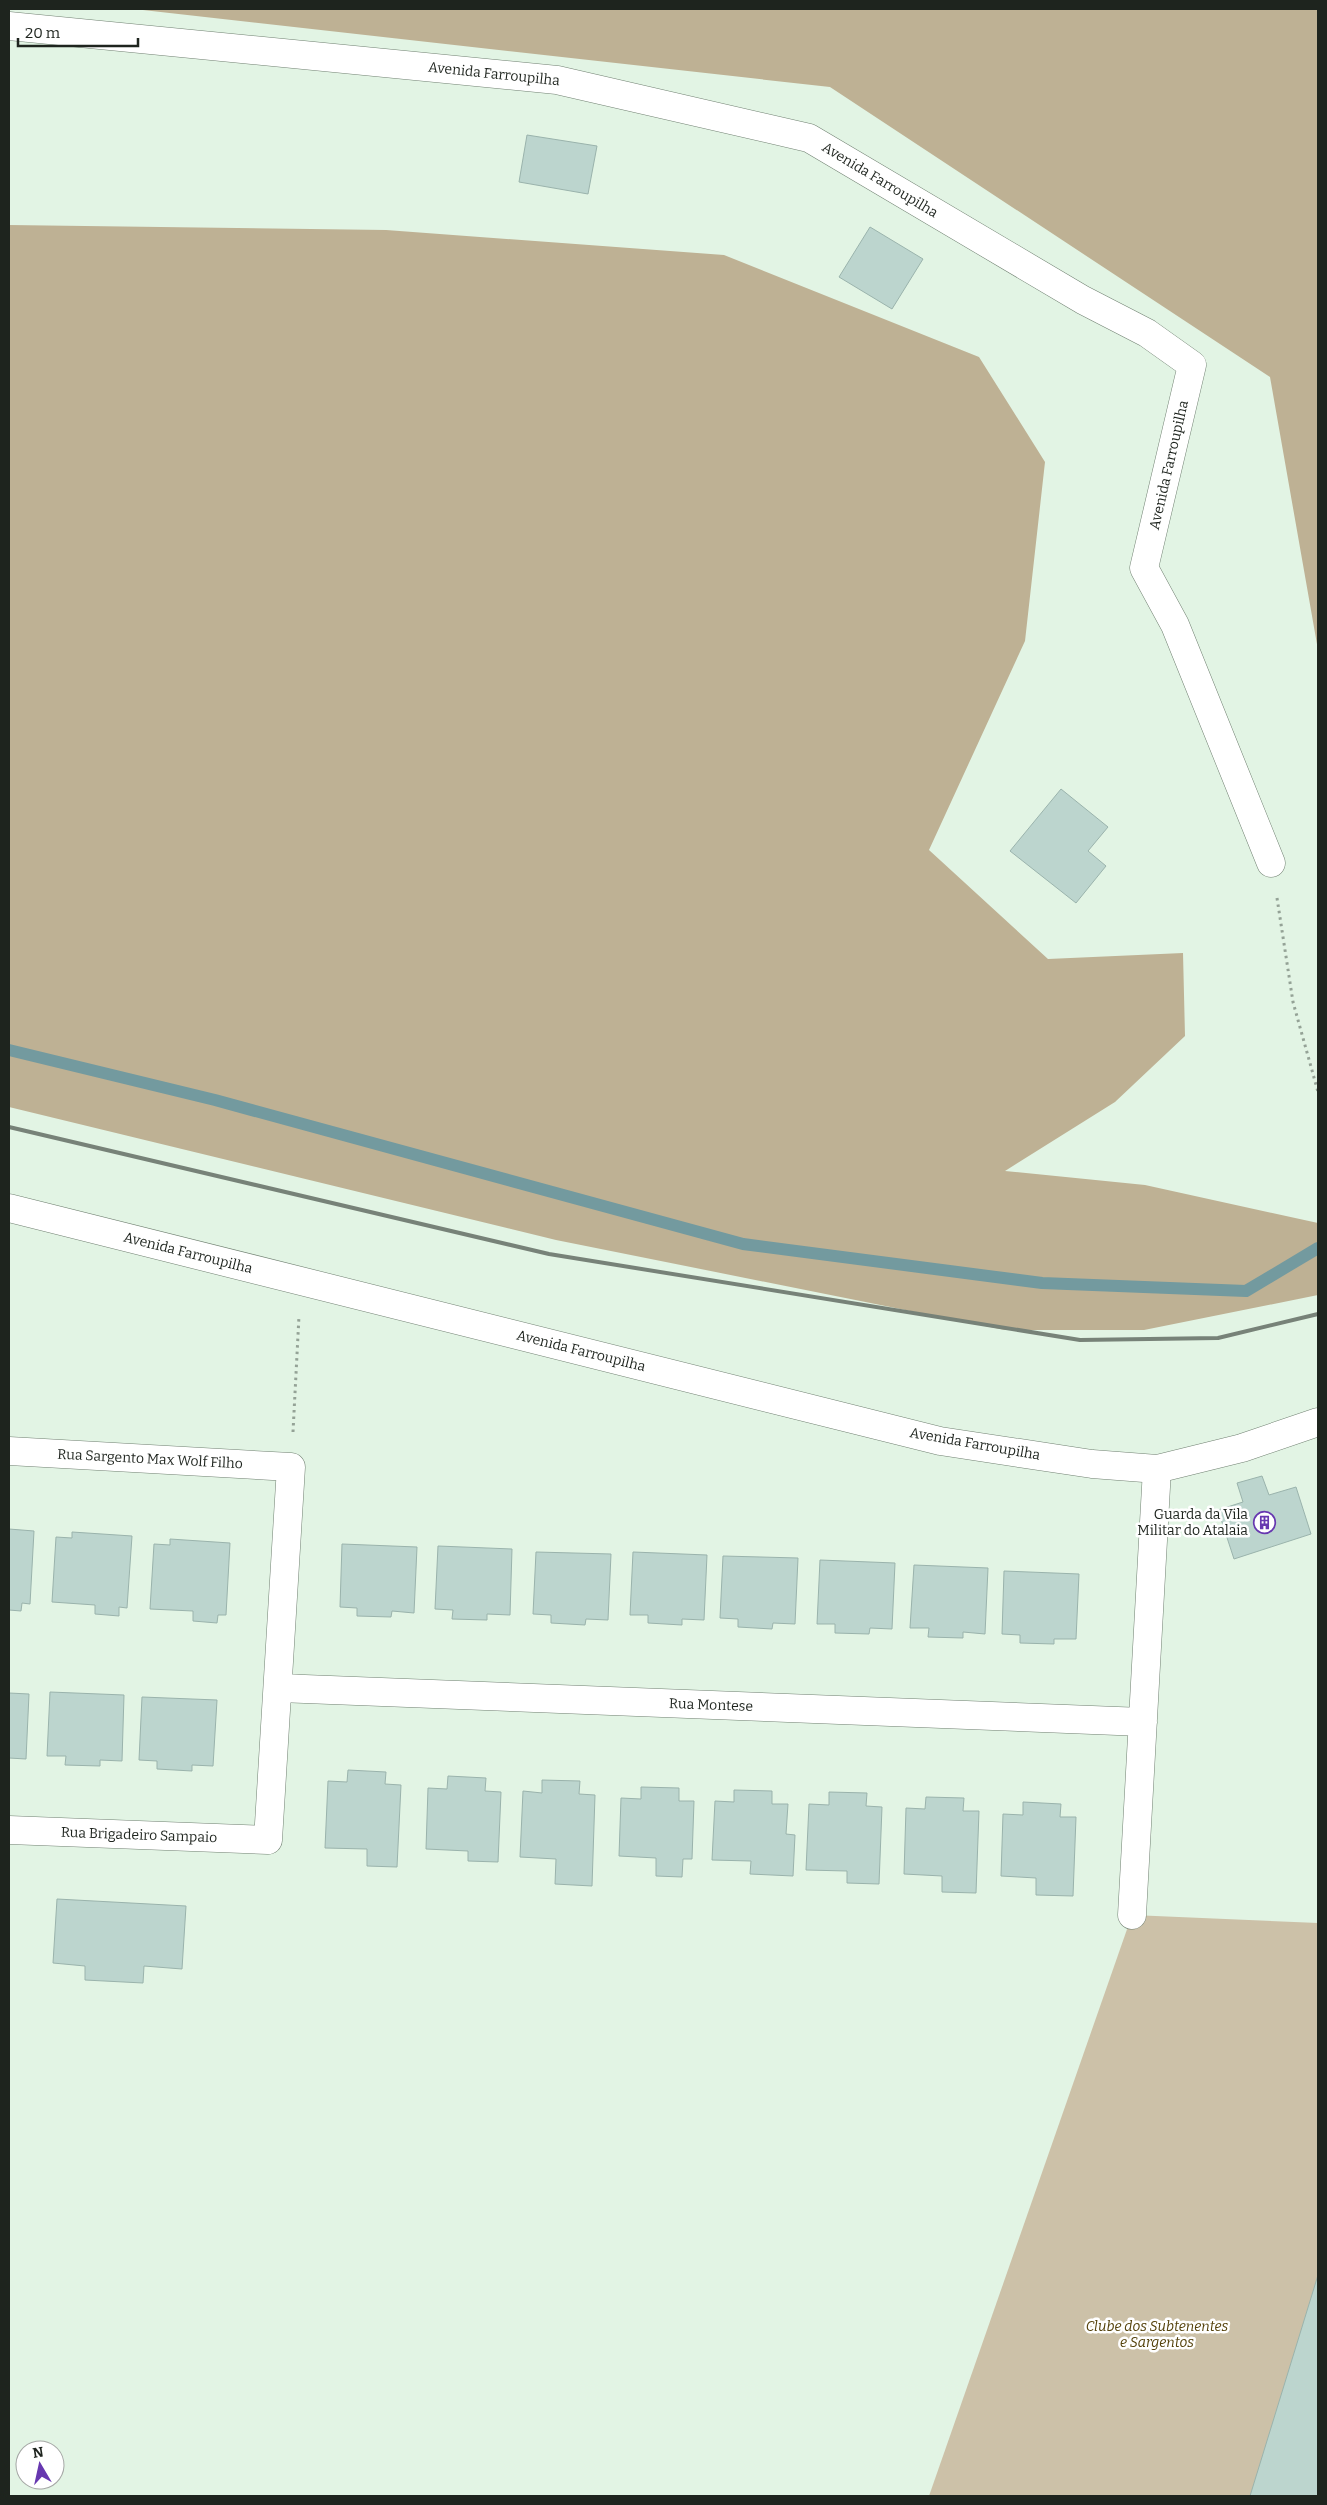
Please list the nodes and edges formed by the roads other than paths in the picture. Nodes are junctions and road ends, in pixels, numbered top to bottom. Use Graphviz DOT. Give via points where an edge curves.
graph roads {
  1 [pos="9,26"];
  2 [pos="1271,863"];
  3 [pos="9,1208"];
  4 [pos="1318,1422"];
  5 [pos="9,1451"];
  6 [pos="1157,1469"];
  7 [pos="279,1688"];
  8 [pos="1143,1722"];
  9 [pos="9,1830"];
  10 [pos="1132,1915"];
  1 -- 2 [label="street, Avenida Farroupilha" via="556,80 810,138 1083,300 1147,333 1192,365 1144,568 1175,624"];
  3 -- 6 [label="street, Avenida Farroupilha" via="940,1440 1092,1464"];
  4 -- 6 [label="street, Avenida Farroupilha" via="1242,1448"];
  5 -- 7 [label="street, Rua Sargento Max Wolf Filho" via="291,1467"];
  6 -- 8 [label="street"];
  7 -- 8 [label="street, Rua Montese"];
  7 -- 9 [label="street, Rua Brigadeiro Sampaio" via="268,1840"];
  8 -- 10 [label="street"];
}
